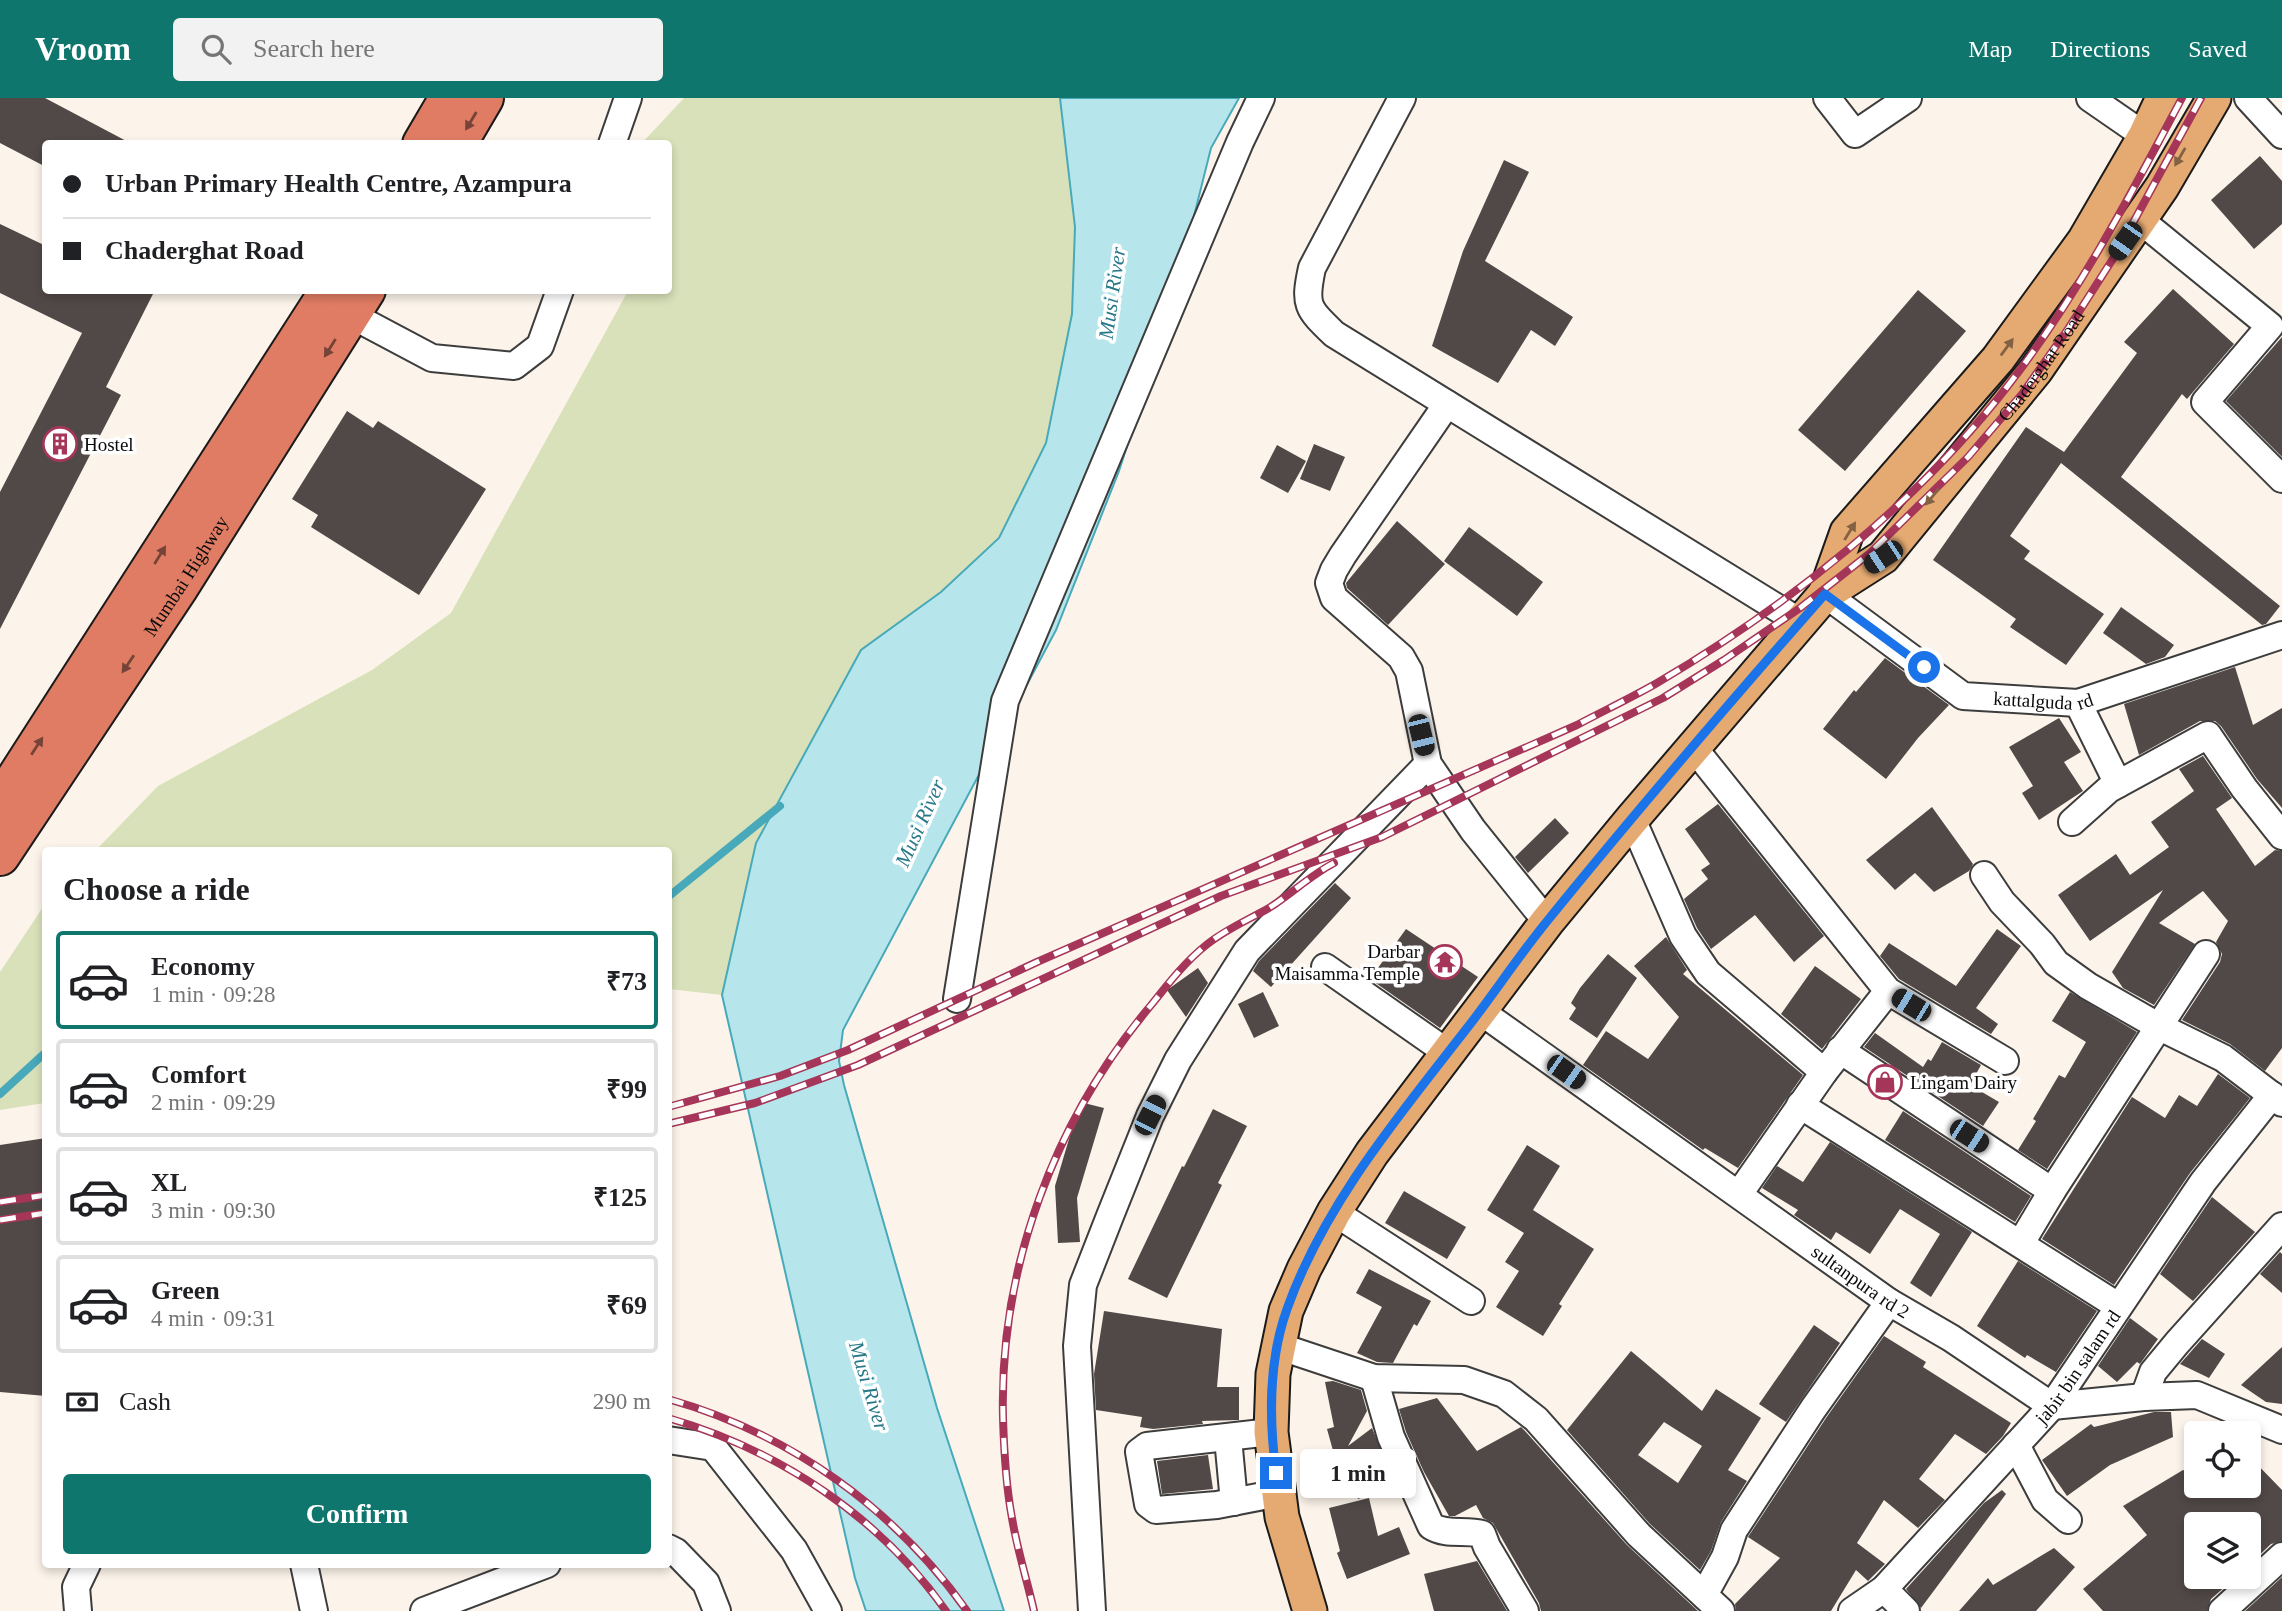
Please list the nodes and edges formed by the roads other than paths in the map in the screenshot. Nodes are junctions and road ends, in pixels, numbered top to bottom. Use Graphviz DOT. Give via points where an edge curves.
graph roads {
  1 [pos="449,98"];
  2 [pos="484,98"];
  3 [pos="628,98"];
  4 [pos="1261,98"];
  5 [pos="1402,98"];
  6 [pos="1909,98"];
  7 [pos="2090,98"];
  8 [pos="2163,98"];
  9 [pos="2214,98"];
  10 [pos="2248,98"];
  11 [pos="1835,101"];
  12 [pos="2282,135"];
  13 [pos="2145,136"];
  14 [pos="424,140"];
  15 [pos="459,140"];
  16 [pos="613,140"];
  17 [pos="2140,220"];
  18 [pos="559,294"];
  19 [pos="349,299"];
  20 [pos="1447,404"];
  21 [pos="2282,479"];
  22 [pos="1825,594"];
  23 [pos="1800,622"];
  24 [pos="2282,635"];
  25 [pos="2078,703"];
  26 [pos="1693,747"];
  27 [pos="1428,764"];
  28 [pos="2118,784"];
  29 [pos="0,803"];
  30 [pos="1632,819"];
  31 [pos="2072,822"];
  32 [pos="2282,836"];
  33 [pos="0,856"];
  34 [pos="1984,875"];
  35 [pos="1546,922"];
  36 [pos="2206,954"];
  37 [pos="1325,967"];
  38 [pos="1888,991"];
  39 [pos="957,999"];
  40 [pos="1480,1012"];
  41 [pos="2158,1026"];
  42 [pos="1840,1050"];
  43 [pos="1448,1053"];
  44 [pos="2005,1061"];
  45 [pos="1824,1072"];
  46 [pos="2277,1099"];
  47 [pos="1800,1105"];
  48 [pos="2052,1191"];
  49 [pos="1739,1194"];
  50 [pos="1334,1212"];
  51 [pos="2282,1226"];
  52 [pos="2021,1243"];
  53 [pos="1471,1301"];
  54 [pos="1889,1302"];
  55 [pos="2118,1306"];
  56 [pos="1278,1346"];
  57 [pos="1374,1378"];
  58 [pos="2144,1397"];
  59 [pos="2052,1406"];
  60 [pos="2281,1427"];
  61 [pos="1271,1432"];
  62 [pos="1228,1438"];
  63 [pos="672,1441"];
  64 [pos="2016,1445"];
  65 [pos="1279,1493"];
  66 [pos="1234,1502"];
  67 [pos="2068,1520"];
  68 [pos="672,1550"];
  69 [pos="2282,1556"];
  70 [pos="85,1568"];
  71 [pos="305,1568"];
  72 [pos="537,1568"];
  73 [pos="1884,1588"];
  74 [pos="1713,1603"];
  75 [pos="78,1611"];
  76 [pos="314,1611"];
  77 [pos="424,1611"];
  78 [pos="717,1611"];
  79 [pos="828,1611"];
  80 [pos="1092,1611"];
  81 [pos="1310,1611"];
  82 [pos="1525,1611"];
  83 [pos="1852,1611"];
  84 [pos="1906,1611"];
  85 [pos="2222,1611"];
  1 -- 14 [label="highway"];
  2 -- 15 [label="highway, one-way"];
  3 -- 16 [label="street"];
  4 -- 39 [label="street" via="1005,701"];
  5 -- 20 [label="street" via="1312,268 1306,293 1312,312 1334,334"];
  6 -- 11 [label="street" via="1855,134"];
  7 -- 13 [label="street"];
  8 -- 13 [label="main road, Chaderghat Road"];
  9 -- 17 [label="main road, Chaderghat Road, one-way"];
  10 -- 12 [label="street"];
  22 -- 13 [label="main road, Chaderghat Road, one-way" via="1847,532 1998,359 2084,241"];
  17 -- 21 [label="street" via="2270,326 2205,402"];
  17 -- 22 [label="main road, Chaderghat Road, one-way" via="2036,370 1883,557"];
  18 -- 19 [label="street" via="540,346 514,366 432,358"];
  29 -- 19 [label="highway, Mumbai Highway, one-way"];
  19 -- 33 [label="highway, Mumbai Highway, one-way" via="179,587"];
  20 -- 23 [label="street"];
  20 -- 27 [label="street" via="1343,555 1329,583 1334,598 1401,657 1409,671"];
  22 -- 23 [label="main road, Chaderghat Road"];
  22 -- 25 [label="street, kattalguda rd" via="1963,696"];
  23 -- 26 [label="main road, Chaderghat Road"];
  24 -- 25 [label="street, kattalguda rd"];
  25 -- 28 [label="street"];
  26 -- 30 [label="main road, Chaderghat Road"];
  26 -- 38 [label="street"];
  27 -- 35 [label="street"];
  27 -- 80 [label="street" via="1247,951 1178,1060 1136,1150 1083,1285 1077,1346"];
  28 -- 31 [label="street"];
  28 -- 32 [label="street" via="2208,735"];
  30 -- 35 [label="main road, Chaderghat Road"];
  30 -- 45 [label="street" via="1683,936 1708,973"];
  34 -- 41 [label="street" via="2056,963"];
  35 -- 40 [label="main road, Chaderghat Road"];
  36 -- 41 [label="street"];
  37 -- 43 [label="street"];
  38 -- 42 [label="street"];
  38 -- 44 [label="street"];
  40 -- 43 [label="main road, Chaderghat Road"];
  40 -- 49 [label="street, sultanpura rd 2"];
  41 -- 46 [label="street" via="2223,1058"];
  41 -- 48 [label="street"];
  42 -- 45 [label="street"];
  42 -- 48 [label="street"];
  43 -- 50 [label="main road, Chaderghat Road"];
  45 -- 47 [label="street"];
  46 -- 55 [label="street, jabir bin salam rd" via="2203,1182"];
  47 -- 49 [label="street"];
  47 -- 52 [label="street"];
  48 -- 52 [label="street"];
  49 -- 54 [label="street, sultanpura rd 2"];
  50 -- 53 [label="street"];
  50 -- 56 [label="main road, Chaderghat Road" via="1286,1311"];
  51 -- 58 [label="street" via="2161,1362"];
  52 -- 55 [label="street"];
  54 -- 59 [label="street, sultanpura rd 2"];
  54 -- 74 [label="street" via="1734,1530"];
  55 -- 59 [label="street, jabir bin salam rd"];
  56 -- 57 [label="street"];
  56 -- 61 [label="main road, Chaderghat Road" via="1272,1374"];
  57 -- 74 [label="street" via="1464,1380 1504,1394 1536,1419 1639,1535"];
  57 -- 82 [label="street" via="1391,1437 1431,1526 1438,1531 1482,1534"];
  58 -- 59 [label="street"];
  58 -- 60 [label="street" via="2197,1395"];
  59 -- 64 [label="street, jabir bin salam rd"];
  61 -- 62 [label="street"];
  61 -- 65 [label="main road, Chaderghat Road"];
  62 -- 66 [label="street"];
  62 -- 66 [label="street" via="1147,1446 1139,1452 1148,1504 1156,1510"];
  63 -- 79 [label="street" via="713,1447 794,1550"];
  64 -- 67 [label="street" via="2045,1500"];
  64 -- 73 [label="street, jabir bin salam rd"];
  65 -- 66 [label="street"];
  65 -- 81 [label="main road, Chaderghat Road"];
  68 -- 78 [label="street" via="706,1583"];
  69 -- 85 [label="street"];
  70 -- 75 [label="street" via="76,1587"];
  71 -- 76 [label="street"];
  72 -- 77 [label="street"];
  73 -- 83 [label="street, jabir bin salam rd"];
  73 -- 84 [label="street"];
}
